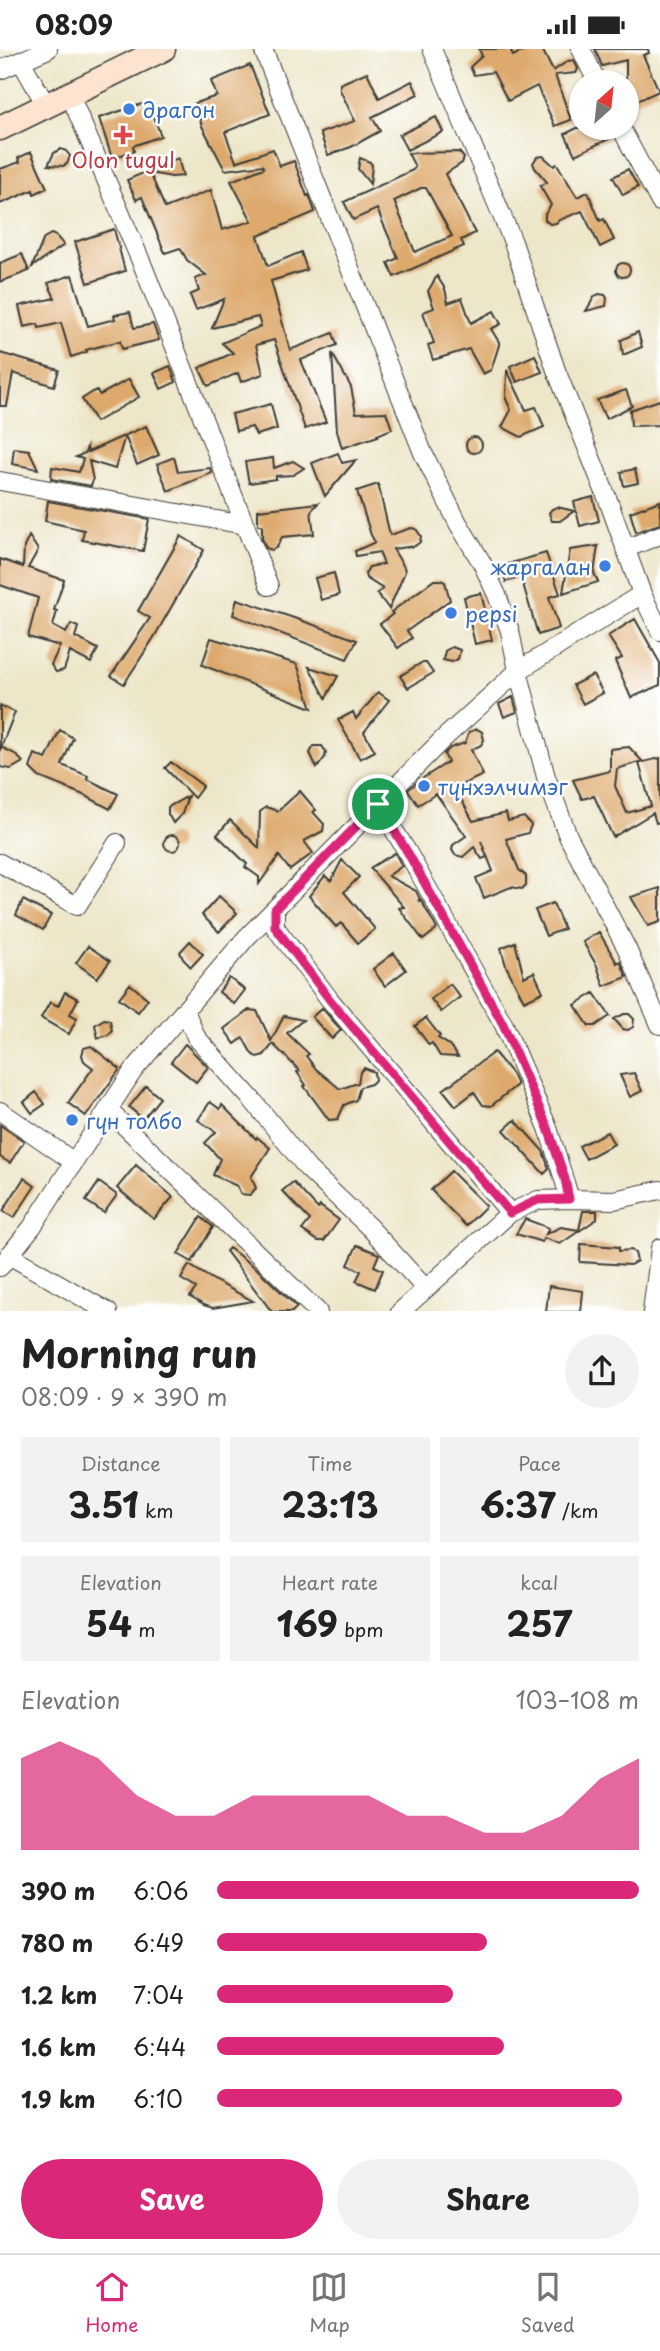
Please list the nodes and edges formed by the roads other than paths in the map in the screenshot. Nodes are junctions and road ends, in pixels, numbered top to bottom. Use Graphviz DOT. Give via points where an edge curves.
graph roads {
  1 [pos="48,49"];
  2 [pos="163,49"];
  3 [pos="262,49"];
  4 [pos="432,49"];
  5 [pos="581,49"];
  6 [pos="21,61"];
  7 [pos="0,70"];
  8 [pos="591,70"];
  9 [pos="69,93"];
  10 [pos="46,105"];
  11 [pos="0,128"];
  12 [pos="627,140"];
  13 [pos="660,202"];
  14 [pos="0,481"];
  15 [pos="245,525"];
  16 [pos="660,535"];
  17 [pos="625,549"];
  18 [pos="269,586"];
  19 [pos="642,594"];
  20 [pos="660,631"];
  21 [pos="518,671"];
  22 [pos="378,804"];
  23 [pos="117,843"];
  24 [pos="0,863"];
  25 [pos="275,909"];
  26 [pos="185,1010"];
  27 [pos="660,1025"];
  28 [pos="108,1110"];
  29 [pos="0,1111"];
  30 [pos="74,1162"];
  31 [pos="660,1190"];
  32 [pos="569,1199"];
  33 [pos="510,1213"];
  34 [pos="660,1248"];
  35 [pos="5,1261"];
  36 [pos="425,1288"];
  37 [pos="108,1311"];
  38 [pos="318,1311"];
  39 [pos="400,1311"];
  40 [pos="652,1311"];
  1 -- 6 [label="street"];
  2 -- 9 [label="main road"];
  3 -- 21 [label="street" via="423,453 497,596"];
  4 -- 17 [label="street" via="513,242"];
  5 -- 8 [label="street"];
  6 -- 7 [label="street"];
  6 -- 10 [label="street"];
  9 -- 10 [label="main road"];
  9 -- 15 [label="street" via="143,265"];
  10 -- 11 [label="main road"];
  12 -- 13 [label="street"];
  14 -- 15 [label="street"];
  15 -- 18 [label="street"];
  16 -- 17 [label="street"];
  17 -- 19 [label="street"];
  19 -- 20 [label="street"];
  19 -- 21 [label="street"];
  21 -- 22 [label="street"];
  21 -- 27 [label="street" via="546,777 568,836 627,949"];
  22 -- 25 [label="street"];
  22 -- 32 [label="street" via="503,1024 548,1128"];
  23 -- 24 [label="street" via="77,906"];
  25 -- 26 [label="street"];
  25 -- 33 [label="street" via="275,927 330,1000"];
  26 -- 28 [label="street" via="133,1071"];
  26 -- 36 [label="street" via="196,1037 307,1168"];
  28 -- 30 [label="street"];
  28 -- 38 [label="street"];
  29 -- 30 [label="street"];
  30 -- 35 [label="street"];
  31 -- 32 [label="street" via="614,1200"];
  32 -- 33 [label="street" via="538,1200"];
  33 -- 36 [label="street"];
  34 -- 40 [label="street"];
  35 -- 37 [label="street"];
  36 -- 39 [label="street"];
}
